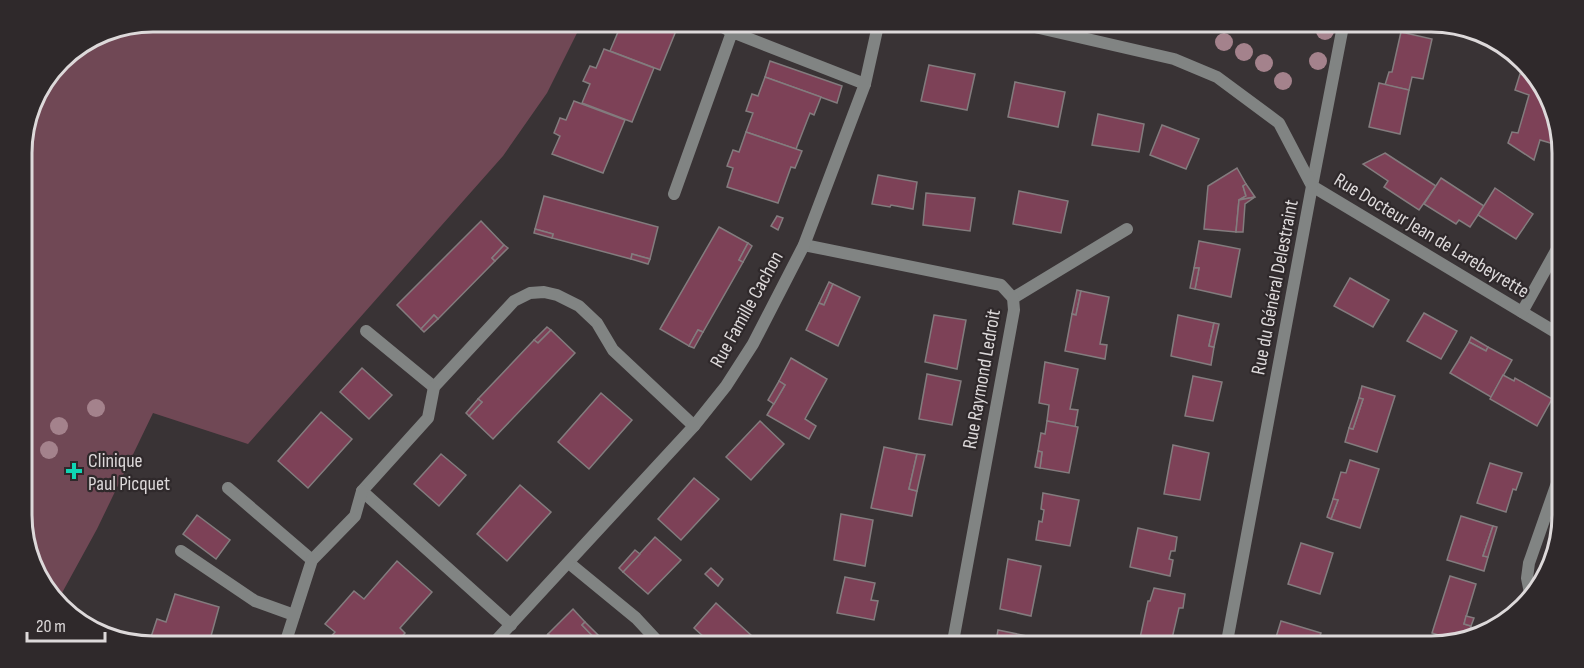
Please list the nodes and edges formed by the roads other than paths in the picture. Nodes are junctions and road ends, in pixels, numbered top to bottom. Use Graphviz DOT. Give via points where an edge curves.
graph roads {
  1 [pos="732,32"];
  2 [pos="877,32"];
  3 [pos="1061,32"];
  4 [pos="1075,32"];
  5 [pos="1342,32"];
  6 [pos="1075,35"];
  7 [pos="865,84"];
  8 [pos="1312,186"];
  9 [pos="674,194"];
  10 [pos="1127,229"];
  11 [pos="804,244"];
  12 [pos="1552,258"];
  13 [pos="1013,298"];
  14 [pos="1522,312"];
  15 [pos="1552,330"];
  16 [pos="366,331"];
  17 [pos="434,387"];
  18 [pos="694,426"];
  19 [pos="228,488"];
  20 [pos="362,491"];
  21 [pos="1552,497"];
  22 [pos="181,551"];
  23 [pos="312,560"];
  24 [pos="569,563"];
  25 [pos="1529,587"];
  26 [pos="294,615"];
  27 [pos="511,625"];
  28 [pos="287,636"];
  29 [pos="500,636"];
  30 [pos="653,636"];
  31 [pos="954,636"];
  32 [pos="1228,636"];
  1 -- 7 [label="street"];
  1 -- 9 [label="street"];
  2 -- 7 [label="street, Rue Famille Cachon"];
  3 -- 6 [label="street, Rue du Général Delestraint"];
  4 -- 6 [label="street"];
  5 -- 8 [label="street"];
  6 -- 8 [label="street, Rue du Général Delestraint" via="1174,59 1217,77 1279,123"];
  7 -- 11 [label="street, Rue Famille Cachon"];
  8 -- 14 [label="street, Rue Docteur Jean de Larebeyrette"];
  8 -- 32 [label="street, Rue du Général Delestraint"];
  10 -- 13 [label="street"];
  11 -- 13 [label="street, Rue Raymond Ledroit" via="1001,285"];
  11 -- 18 [label="street, Rue Famille Cachon" via="753,344"];
  12 -- 14 [label="street"];
  13 -- 31 [label="street, Rue Raymond Ledroit" via="1014,310"];
  14 -- 15 [label="street, Rue Docteur Jean de Larebeyrette"];
  16 -- 17 [label="street"];
  17 -- 18 [label="street" via="514,301 543,292 579,306 597,323 613,350"];
  17 -- 20 [label="street" via="428,418"];
  18 -- 24 [label="street, Rue Famille Cachon"];
  19 -- 23 [label="street"];
  20 -- 23 [label="street" via="355,516"];
  20 -- 27 [label="street"];
  21 -- 25 [label="street" via="1529,563"];
  22 -- 26 [label="street" via="255,601"];
  23 -- 26 [label="street"];
  24 -- 27 [label="street, Rue Famille Cachon"];
  24 -- 30 [label="street"];
  26 -- 28 [label="street"];
  27 -- 29 [label="street, Rue Famille Cachon"];
}
